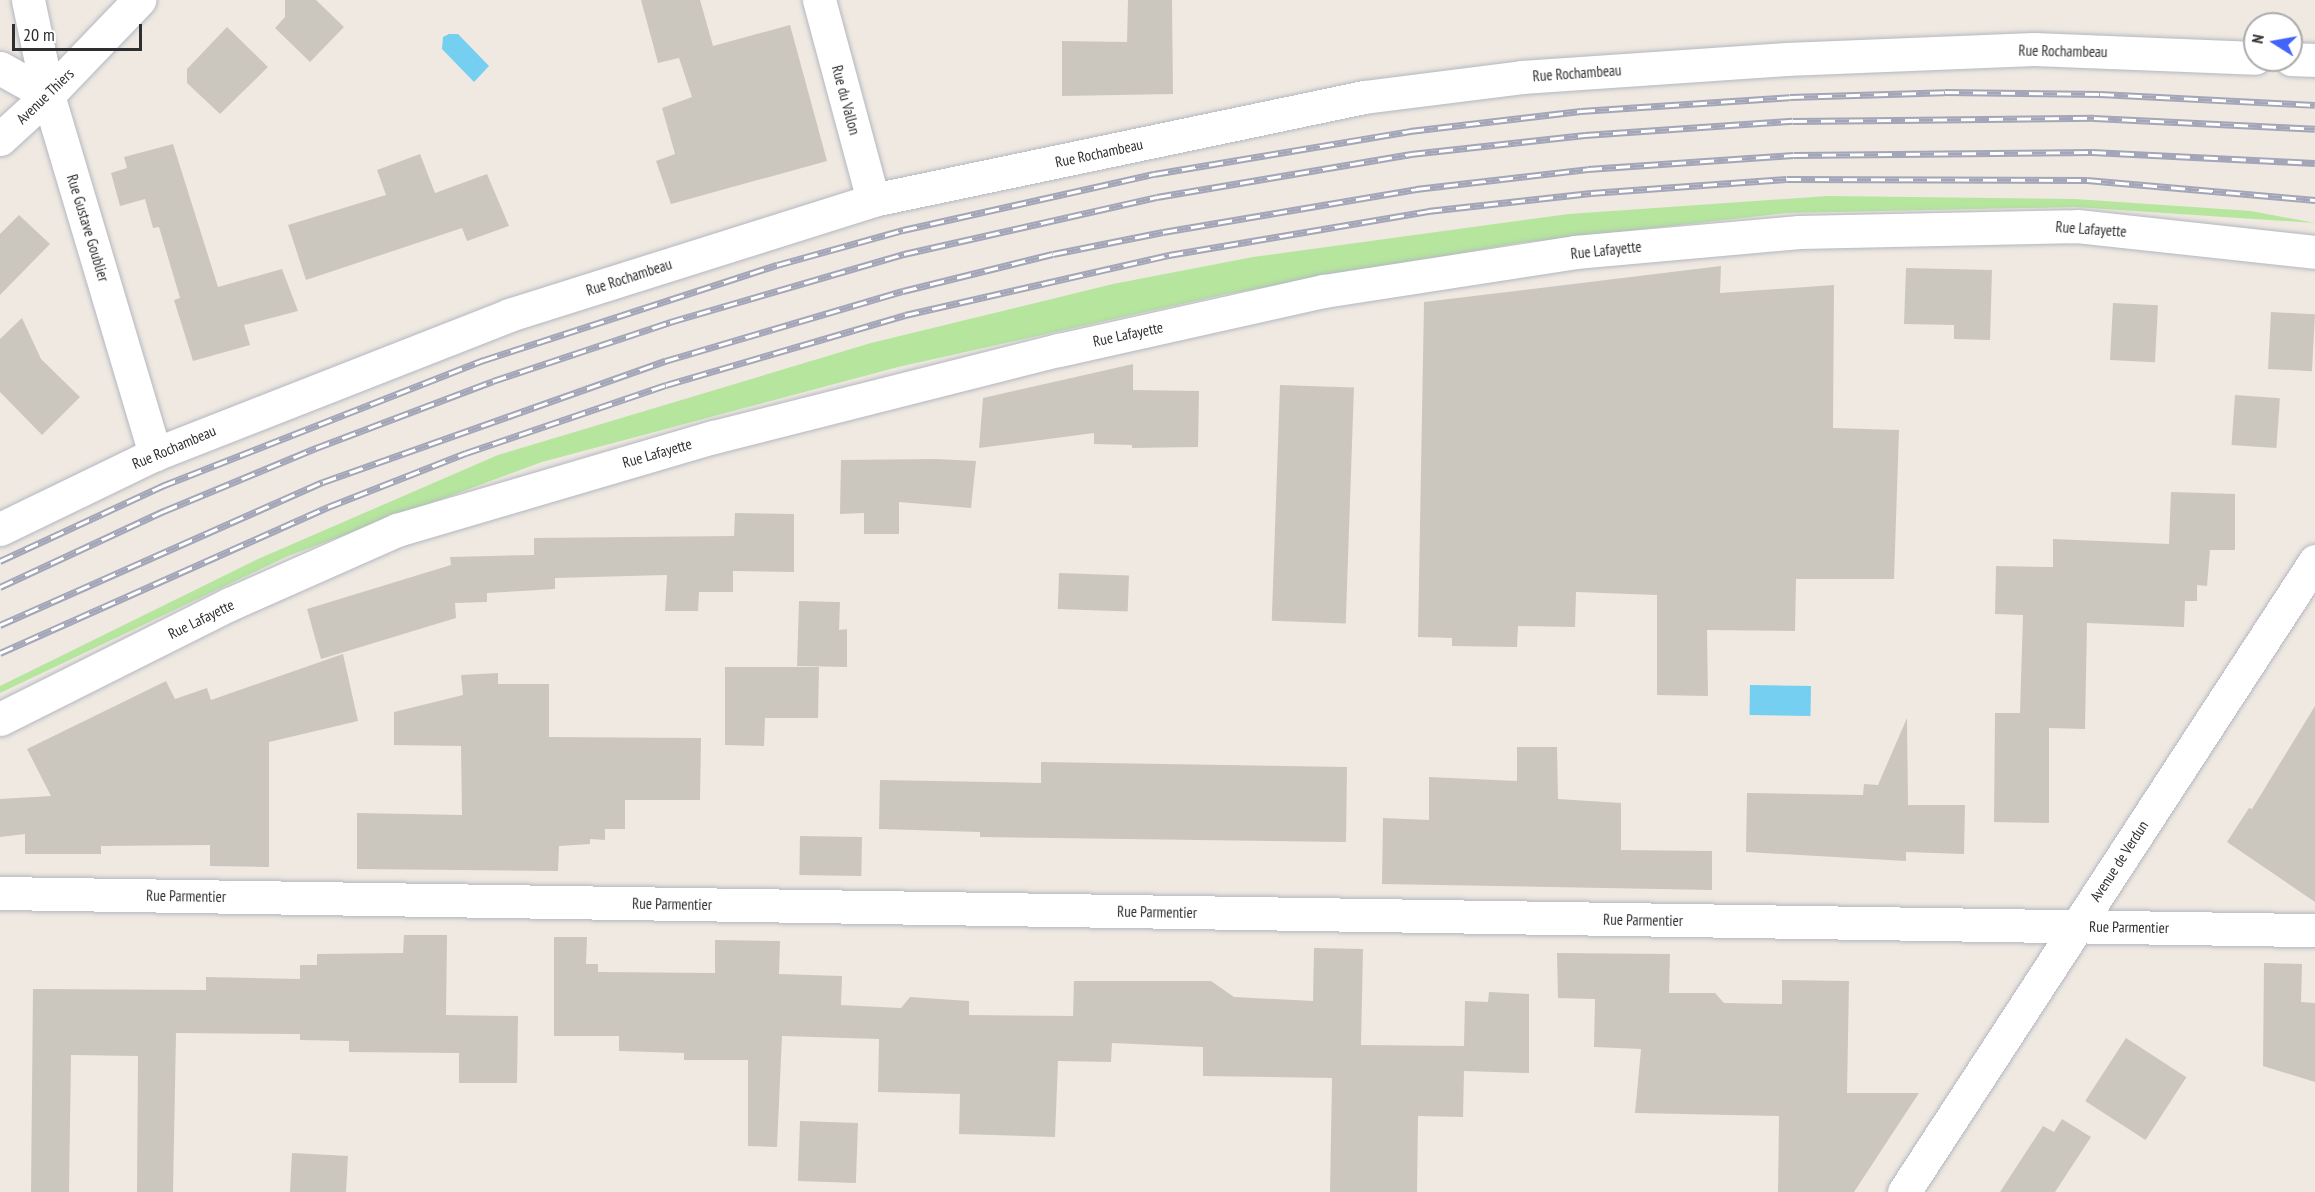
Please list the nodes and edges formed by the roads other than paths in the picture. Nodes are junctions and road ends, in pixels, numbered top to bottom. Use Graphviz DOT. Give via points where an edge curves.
graph roads {
  1 [pos="28,0"];
  2 [pos="140,0"];
  3 [pos="819,0"];
  4 [pos="2243,57"];
  5 [pos="0,68"];
  6 [pos="48,95"];
  7 [pos="0,139"];
  8 [pos="873,200"];
  9 [pos="2315,252"];
  10 [pos="155,454"];
  11 [pos="0,529"];
  12 [pos="2315,561"];
  13 [pos="0,719"];
  14 [pos="0,893"];
  15 [pos="2077,927"];
  16 [pos="2315,930"];
  17 [pos="1904,1192"];
  1 -- 6 [label="street, Rue Gustave Goublier"];
  2 -- 6 [label="street, Avenue Thiers"];
  3 -- 8 [label="street, Rue du Vallon"];
  4 -- 8 [label="street, Rue Rochambeau" via="2034,49 1786,59 1522,77 1364,97"];
  5 -- 6 [label="street"];
  6 -- 7 [label="street, Avenue Thiers"];
  6 -- 10 [label="street, Rue Gustave Goublier"];
  8 -- 10 [label="street, Rue Rochambeau" via="509,315"];
  9 -- 13 [label="street, Rue Lafayette" via="2077,226 1799,232 1575,252 1323,291 1059,350 726,434 397,530 230,604"];
  10 -- 11 [label="street, Rue Rochambeau"];
  12 -- 15 [label="street, Avenue de Verdun"];
  14 -- 15 [label="street, Rue Parmentier"];
  15 -- 16 [label="street, Rue Parmentier"];
  15 -- 17 [label="street, Avenue de Verdun"];
}
